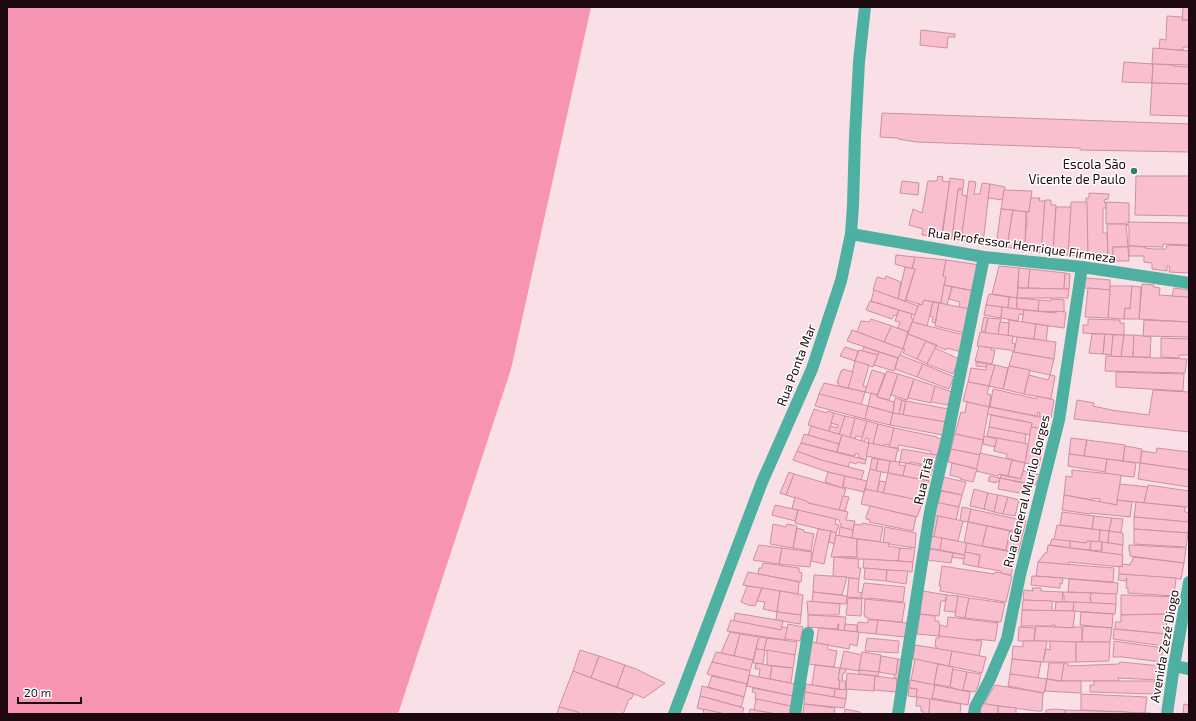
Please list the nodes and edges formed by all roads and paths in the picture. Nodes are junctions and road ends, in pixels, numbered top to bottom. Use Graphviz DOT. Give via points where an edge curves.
graph roads {
  1 [pos="865,7"];
  2 [pos="851,234"];
  3 [pos="984,257"];
  4 [pos="1082,267"];
  5 [pos="1189,283"];
  6 [pos="1189,582"];
  7 [pos="808,633"];
  8 [pos="1174,666"];
  9 [pos="1189,669"];
  10 [pos="674,714"];
  11 [pos="795,714"];
  12 [pos="898,714"];
  13 [pos="974,714"];
  14 [pos="1167,714"];
  1 -- 2 [label="street, Rua Ponta Mar" via="859,62"];
  2 -- 3 [label="street, Rua Professor Henrique Firmeza"];
  2 -- 10 [label="street, Rua Ponta Mar" via="841,281 812,369 762,482"];
  3 -- 4 [label="street, Rua Professor Henrique Firmeza"];
  3 -- 12 [label="street, Rua Titã" via="930,512"];
  4 -- 5 [label="street, Rua Professor Henrique Firmeza"];
  4 -- 13 [label="street, Rua General Murilo Borges" via="1059,420 1020,575 1007,640"];
  6 -- 8 [label="street, Avenida Zezé Diogo"];
  7 -- 11 [label="street"];
  8 -- 9 [label="street"];
  8 -- 14 [label="street, Avenida Zezé Diogo"];
}
